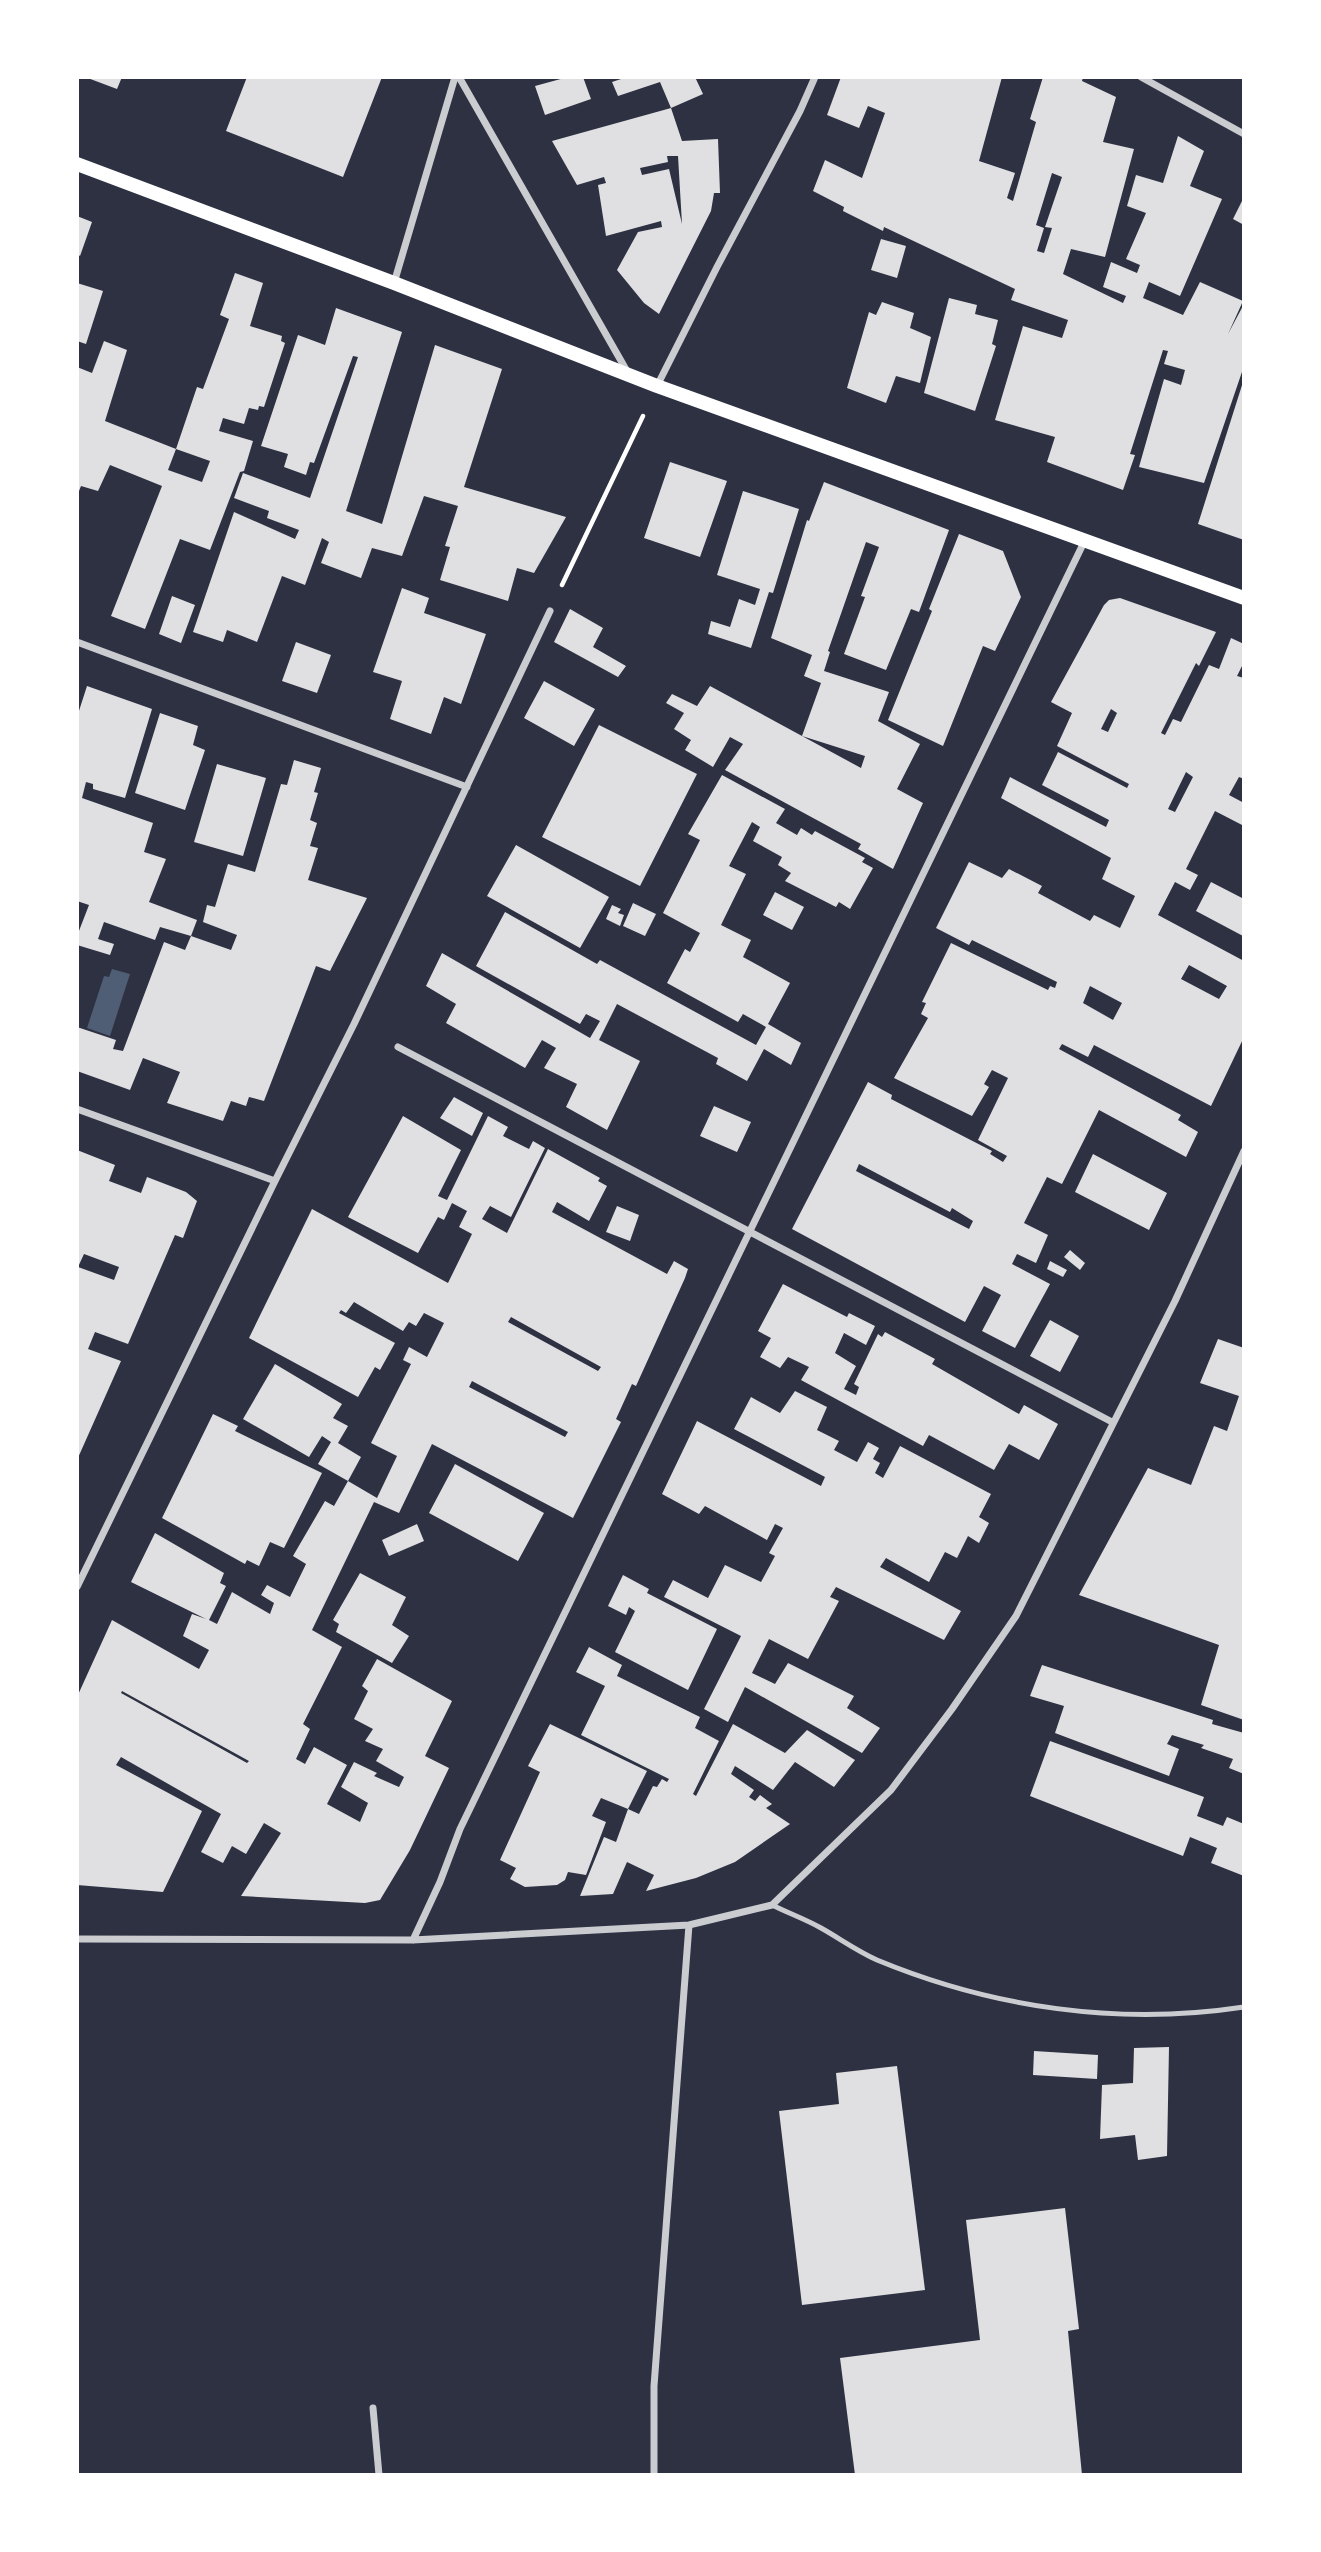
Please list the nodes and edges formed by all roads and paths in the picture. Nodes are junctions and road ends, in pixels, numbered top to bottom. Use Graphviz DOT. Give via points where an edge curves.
graph roads {
  1 [pos="457,77"];
  2 [pos="815,77"];
  3 [pos="1141,77"];
  4 [pos="1244,134"];
  5 [pos="77,164"];
  6 [pos="394,283"];
  7 [pos="628,374"];
  8 [pos="657,386"];
  9 [pos="1085,540"];
  10 [pos="1244,598"];
  11 [pos="550,611"];
  12 [pos="77,642"];
  13 [pos="467,787"];
  14 [pos="398,1047"];
  15 [pos="77,1109"];
  16 [pos="1244,1151"];
  17 [pos="275,1181"];
  18 [pos="752,1234"];
  19 [pos="1112,1422"];
  20 [pos="77,1585"];
  21 [pos="772,1905"];
  22 [pos="689,1925"];
  23 [pos="77,1940"];
  24 [pos="413,1940"];
  25 [pos="1244,2007"];
  26 [pos="373,2407"];
  27 [pos="379,2475"];
  28 [pos="654,2475"];
  1 -- 6 [label="street"];
  1 -- 7 [label="street"];
  2 -- 8 [label="street"];
  3 -- 4 [label="street"];
  5 -- 6 [label="main road"];
  6 -- 7 [label="main road"];
  7 -- 8 [label="main road"];
  8 -- 9 [label="main road"];
  8 -- 11 [label="path"];
  9 -- 10 [label="main road"];
  9 -- 18 [label="street"];
  11 -- 13 [label="street"];
  12 -- 13 [label="street"];
  13 -- 17 [label="street"];
  14 -- 18 [label="street"];
  15 -- 17 [label="street"];
  16 -- 19 [label="street" via="1175,1301"];
  17 -- 20 [label="street"];
  18 -- 19 [label="street"];
  18 -- 24 [label="street" via="460,1829"];
  19 -- 21 [label="street" via="1016,1616 952,1709 891,1790"];
  21 -- 22 [label="street"];
  21 -- 25 [label="lane" via="874,1959 950,1987 1036,2007 1145,2015"];
  22 -- 24 [label="street"];
  22 -- 28 [label="street" via="654,2386"];
  23 -- 24 [label="street"];
  26 -- 27 [label="street"];
}
